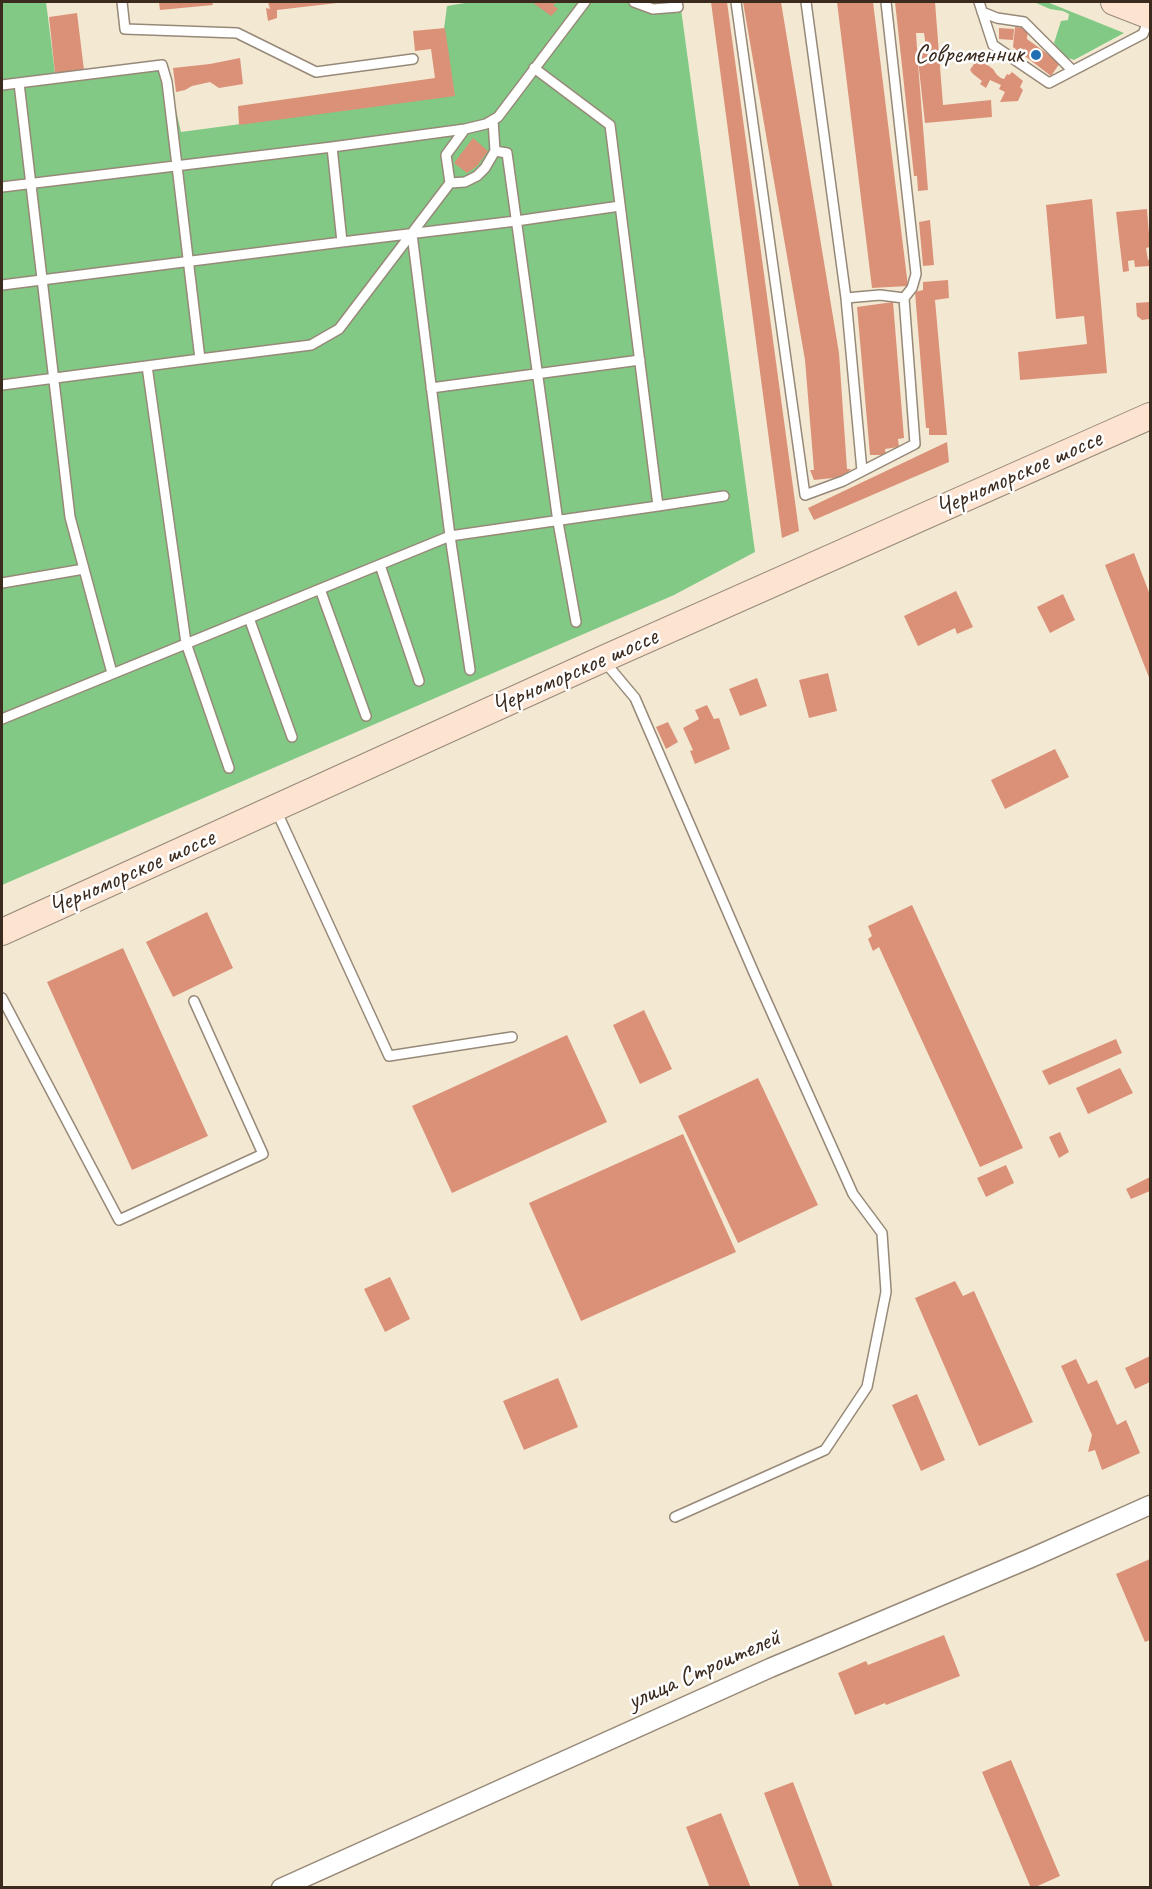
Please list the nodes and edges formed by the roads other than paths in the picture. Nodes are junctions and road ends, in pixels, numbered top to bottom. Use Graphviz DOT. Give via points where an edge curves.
graph roads {
  1 [pos="122,2"];
  2 [pos="585,2"];
  3 [pos="634,2"];
  4 [pos="677,2"];
  5 [pos="736,2"];
  6 [pos="806,2"];
  7 [pos="886,2"];
  8 [pos="979,2"];
  9 [pos="1114,2"];
  10 [pos="982,12"];
  11 [pos="1150,17"];
  12 [pos="413,59"];
  13 [pos="534,68"];
  14 [pos="1072,70"];
  15 [pos="20,83"];
  16 [pos="2,85"];
  17 [pos="493,120"];
  18 [pos="465,129"];
  19 [pos="332,147"];
  20 [pos="495,151"];
  21 [pos="178,165"];
  22 [pos="31,183"];
  23 [pos="450,183"];
  24 [pos="2,187"];
  25 [pos="620,206"];
  26 [pos="516,221"];
  27 [pos="412,234"];
  28 [pos="342,242"];
  29 [pos="189,262"];
  30 [pos="42,280"];
  31 [pos="2,285"];
  32 [pos="846,298"];
  33 [pos="904,298"];
  34 [pos="200,359"];
  35 [pos="640,360"];
  36 [pos="147,366"];
  37 [pos="537,374"];
  38 [pos="54,378"];
  39 [pos="2,385"];
  40 [pos="431,388"];
  41 [pos="1150,416"];
  42 [pos="862,471"];
  43 [pos="724,496"];
  44 [pos="658,506"];
  45 [pos="558,522"];
  46 [pos="450,536"];
  47 [pos="380,565"];
  48 [pos="84,568"];
  49 [pos="2,583"];
  50 [pos="320,589"];
  51 [pos="249,618"];
  52 [pos="576,621"];
  53 [pos="186,644"];
  54 [pos="603,659"];
  55 [pos="470,670"];
  56 [pos="112,673"];
  57 [pos="419,681"];
  58 [pos="366,716"];
  59 [pos="2,719"];
  60 [pos="292,737"];
  61 [pos="229,768"];
  62 [pos="275,808"];
  63 [pos="2,932"];
  64 [pos="2,998"];
  65 [pos="194,1000"];
  66 [pos="512,1037"];
  67 [pos="1150,1505"];
  68 [pos="675,1517"];
  69 [pos="281,1887"];
  1 -- 12 [label="lane" via="125,29 237,33 316,72"];
  2 -- 13 [label="lane"];
  3 -- 4 [label="lane" via="653,9 678,7"];
  5 -- 42 [label="lane" via="805,495"];
  6 -- 32 [label="lane"];
  7 -- 33 [label="lane" via="916,274"];
  8 -- 10 [label="lane"];
  9 -- 11 [label="main road"];
  10 -- 14 [label="lane" via="1024,22"];
  10 -- 14 [label="lane" via="993,45 1048,83"];
  11 -- 14 [label="lane" via="1143,34"];
  13 -- 17 [label="lane"];
  13 -- 25 [label="lane" via="610,125"];
  15 -- 16 [label="lane"];
  15 -- 21 [label="lane" via="162,65"];
  15 -- 22 [label="lane"];
  17 -- 18 [label="lane"];
  17 -- 20 [label="lane"];
  18 -- 19 [label="lane"];
  18 -- 23 [label="lane" via="446,155"];
  19 -- 21 [label="lane"];
  19 -- 28 [label="lane"];
  20 -- 23 [label="lane" via="477,176"];
  20 -- 26 [label="lane" via="507,153"];
  21 -- 22 [label="lane"];
  21 -- 29 [label="lane"];
  22 -- 24 [label="lane"];
  22 -- 30 [label="lane"];
  23 -- 27 [label="lane"];
  25 -- 26 [label="lane"];
  25 -- 35 [label="lane"];
  26 -- 27 [label="lane"];
  26 -- 37 [label="lane"];
  27 -- 28 [label="lane"];
  27 -- 34 [label="lane" via="339,329 311,345"];
  27 -- 40 [label="lane"];
  28 -- 29 [label="lane"];
  29 -- 30 [label="lane"];
  29 -- 34 [label="lane"];
  30 -- 31 [label="lane"];
  30 -- 38 [label="lane"];
  32 -- 33 [label="lane"];
  32 -- 42 [label="lane"];
  33 -- 42 [label="lane" via="915,444"];
  34 -- 36 [label="lane"];
  35 -- 37 [label="lane"];
  35 -- 44 [label="lane"];
  36 -- 38 [label="lane"];
  36 -- 53 [label="lane"];
  37 -- 40 [label="lane"];
  37 -- 45 [label="lane"];
  38 -- 39 [label="lane"];
  38 -- 48 [label="lane" via="70,517"];
  40 -- 46 [label="lane"];
  41 -- 54 [label="main road, Черноморское шоссе"];
  43 -- 44 [label="lane"];
  44 -- 45 [label="lane"];
  45 -- 46 [label="lane"];
  45 -- 52 [label="lane"];
  46 -- 47 [label="lane"];
  46 -- 55 [label="lane"];
  47 -- 50 [label="lane"];
  47 -- 57 [label="lane"];
  48 -- 49 [label="lane"];
  48 -- 56 [label="lane"];
  50 -- 51 [label="lane"];
  50 -- 58 [label="lane"];
  51 -- 53 [label="lane"];
  51 -- 60 [label="lane"];
  53 -- 56 [label="lane"];
  53 -- 61 [label="lane"];
  54 -- 62 [label="main road, Черноморское шоссе"];
  54 -- 68 [label="lane" via="635,698 853,1194 882,1233 886,1292 867,1387 825,1450"];
  56 -- 59 [label="lane"];
  62 -- 63 [label="main road, Черноморское шоссе"];
  62 -- 66 [label="lane" via="388,1056"];
  64 -- 65 [label="lane" via="119,1220 263,1154"];
  67 -- 69 [label="street, улица Строителей" via="770,1668"];
}
